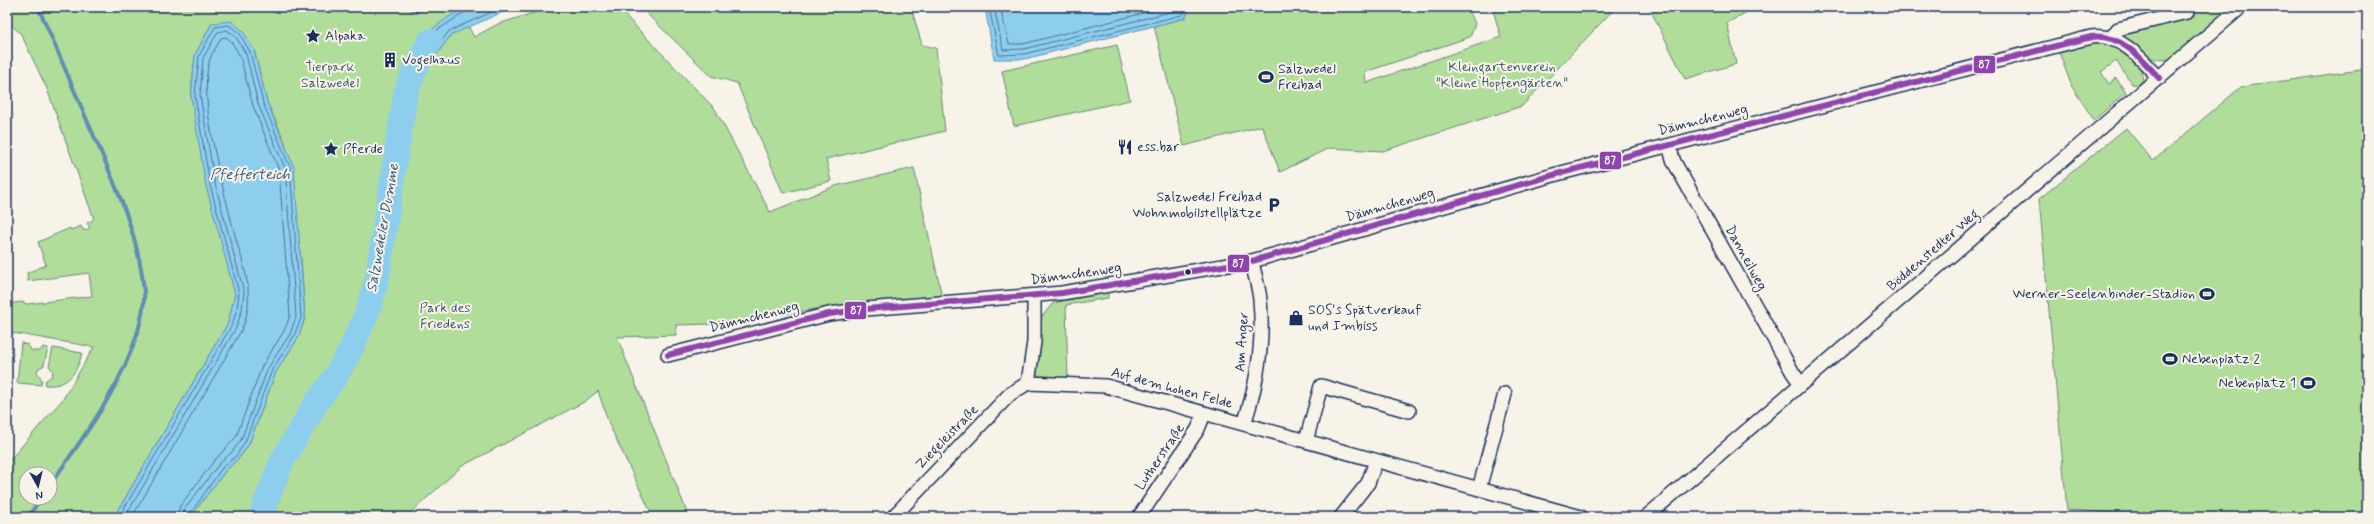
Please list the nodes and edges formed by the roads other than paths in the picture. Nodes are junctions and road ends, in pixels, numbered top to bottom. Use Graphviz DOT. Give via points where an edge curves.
graph roads {
  1 [pos="2241,7"];
  2 [pos="2187,12"];
  3 [pos="2112,38"];
  4 [pos="2159,78"];
  5 [pos="1669,146"];
  6 [pos="1252,261"];
  7 [pos="1034,297"];
  8 [pos="668,355"];
  9 [pos="1028,383"];
  10 [pos="1801,384"];
  11 [pos="1505,394"];
  12 [pos="1409,411"];
  13 [pos="1204,414"];
  14 [pos="1244,424"];
  15 [pos="1306,441"];
  16 [pos="1376,461"];
  17 [pos="1479,490"];
  18 [pos="893,517"];
  19 [pos="1139,517"];
  20 [pos="1341,517"];
  21 [pos="1581,517"];
  22 [pos="1646,517"];
  1 -- 4 [label="street, Böddenstedter Weg"];
  2 -- 3 [label="street" via="2118,29"];
  3 -- 4 [label="street" via="2138,55"];
  3 -- 5 [label="street, Dämmchenweg" via="2103,36 2062,44"];
  4 -- 10 [label="street, Böddenstedter Weg"];
  5 -- 6 [label="street, Dämmchenweg" via="1528,182"];
  5 -- 10 [label="street, Danneilweg" via="1674,162"];
  6 -- 7 [label="street, Dämmchenweg"];
  6 -- 14 [label="street, Am Anger" via="1260,298 1261,337 1256,383"];
  7 -- 8 [label="street, Dämmchenweg" via="829,314"];
  7 -- 9 [label="street" via="1034,342"];
  9 -- 13 [label="street, Auf dem hohen Felde" via="1106,386"];
  9 -- 18 [label="street, Ziegeleistraße" via="1010,394"];
  10 -- 22 [label="street, Böddenstedter Weg"];
  11 -- 17 [label="street"];
  12 -- 15 [label="street" via="1321,386"];
  13 -- 14 [label="street, Auf dem hohen Felde"];
  13 -- 19 [label="street, Lutherstraße" via="1198,429"];
  14 -- 15 [label="street, Auf dem hohen Felde"];
  15 -- 16 [label="street, Auf dem hohen Felde"];
  16 -- 17 [label="street, Auf dem hohen Felde"];
  16 -- 20 [label="street" via="1368,483"];
  17 -- 21 [label="street, Auf dem hohen Felde"];
}
